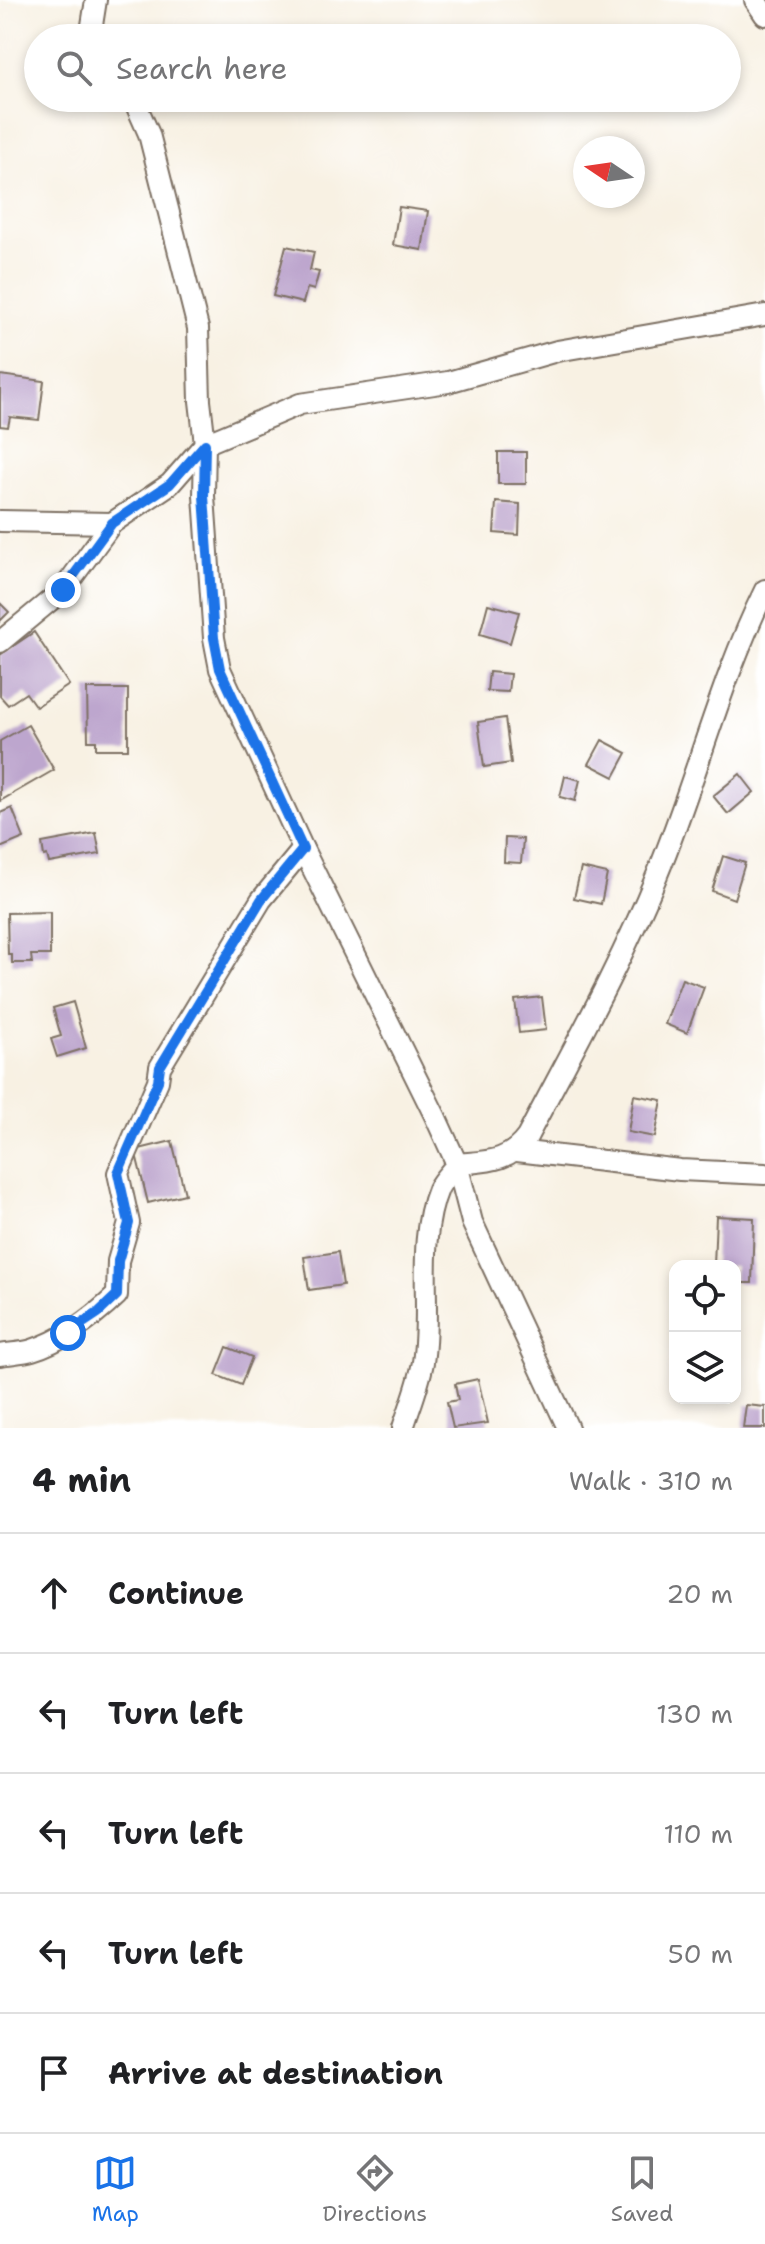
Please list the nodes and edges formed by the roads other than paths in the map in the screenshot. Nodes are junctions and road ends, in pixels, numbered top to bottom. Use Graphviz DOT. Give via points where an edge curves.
graph roads {
  1 [pos="96,0"];
  2 [pos="755,0"];
  3 [pos="765,15"];
  4 [pos="92,24"];
  5 [pos="139,112"];
  6 [pos="765,315"];
  7 [pos="205,444"];
  8 [pos="0,521"];
  9 [pos="112,523"];
  10 [pos="765,590"];
  11 [pos="0,642"];
  12 [pos="303,849"];
  13 [pos="517,1151"];
  14 [pos="457,1164"];
  15 [pos="765,1174"];
  16 [pos="0,1355"];
  17 [pos="403,1428"];
  18 [pos="568,1428"];
  1 -- 4 [label="street"];
  2 -- 3 [label="street"];
  5 -- 7 [label="street" via="198,328"];
  6 -- 7 [label="street" via="557,351 448,382 300,404"];
  7 -- 9 [label="street" via="170,484"];
  7 -- 12 [label="street" via="204,496 220,669"];
  8 -- 9 [label="street"];
  9 -- 11 [label="street" via="63,590"];
  10 -- 13 [label="street" via="741,638 656,878 610,980"];
  12 -- 14 [label="street"];
  12 -- 16 [label="street" via="261,900 160,1067 118,1173 129,1223 118,1261 117,1295 68,1333 31,1351"];
  13 -- 14 [label="street" via="499,1159"];
  13 -- 15 [label="street"];
  14 -- 17 [label="street" via="439,1185 432,1208 423,1361"];
  14 -- 18 [label="street" via="472,1222"];
}
